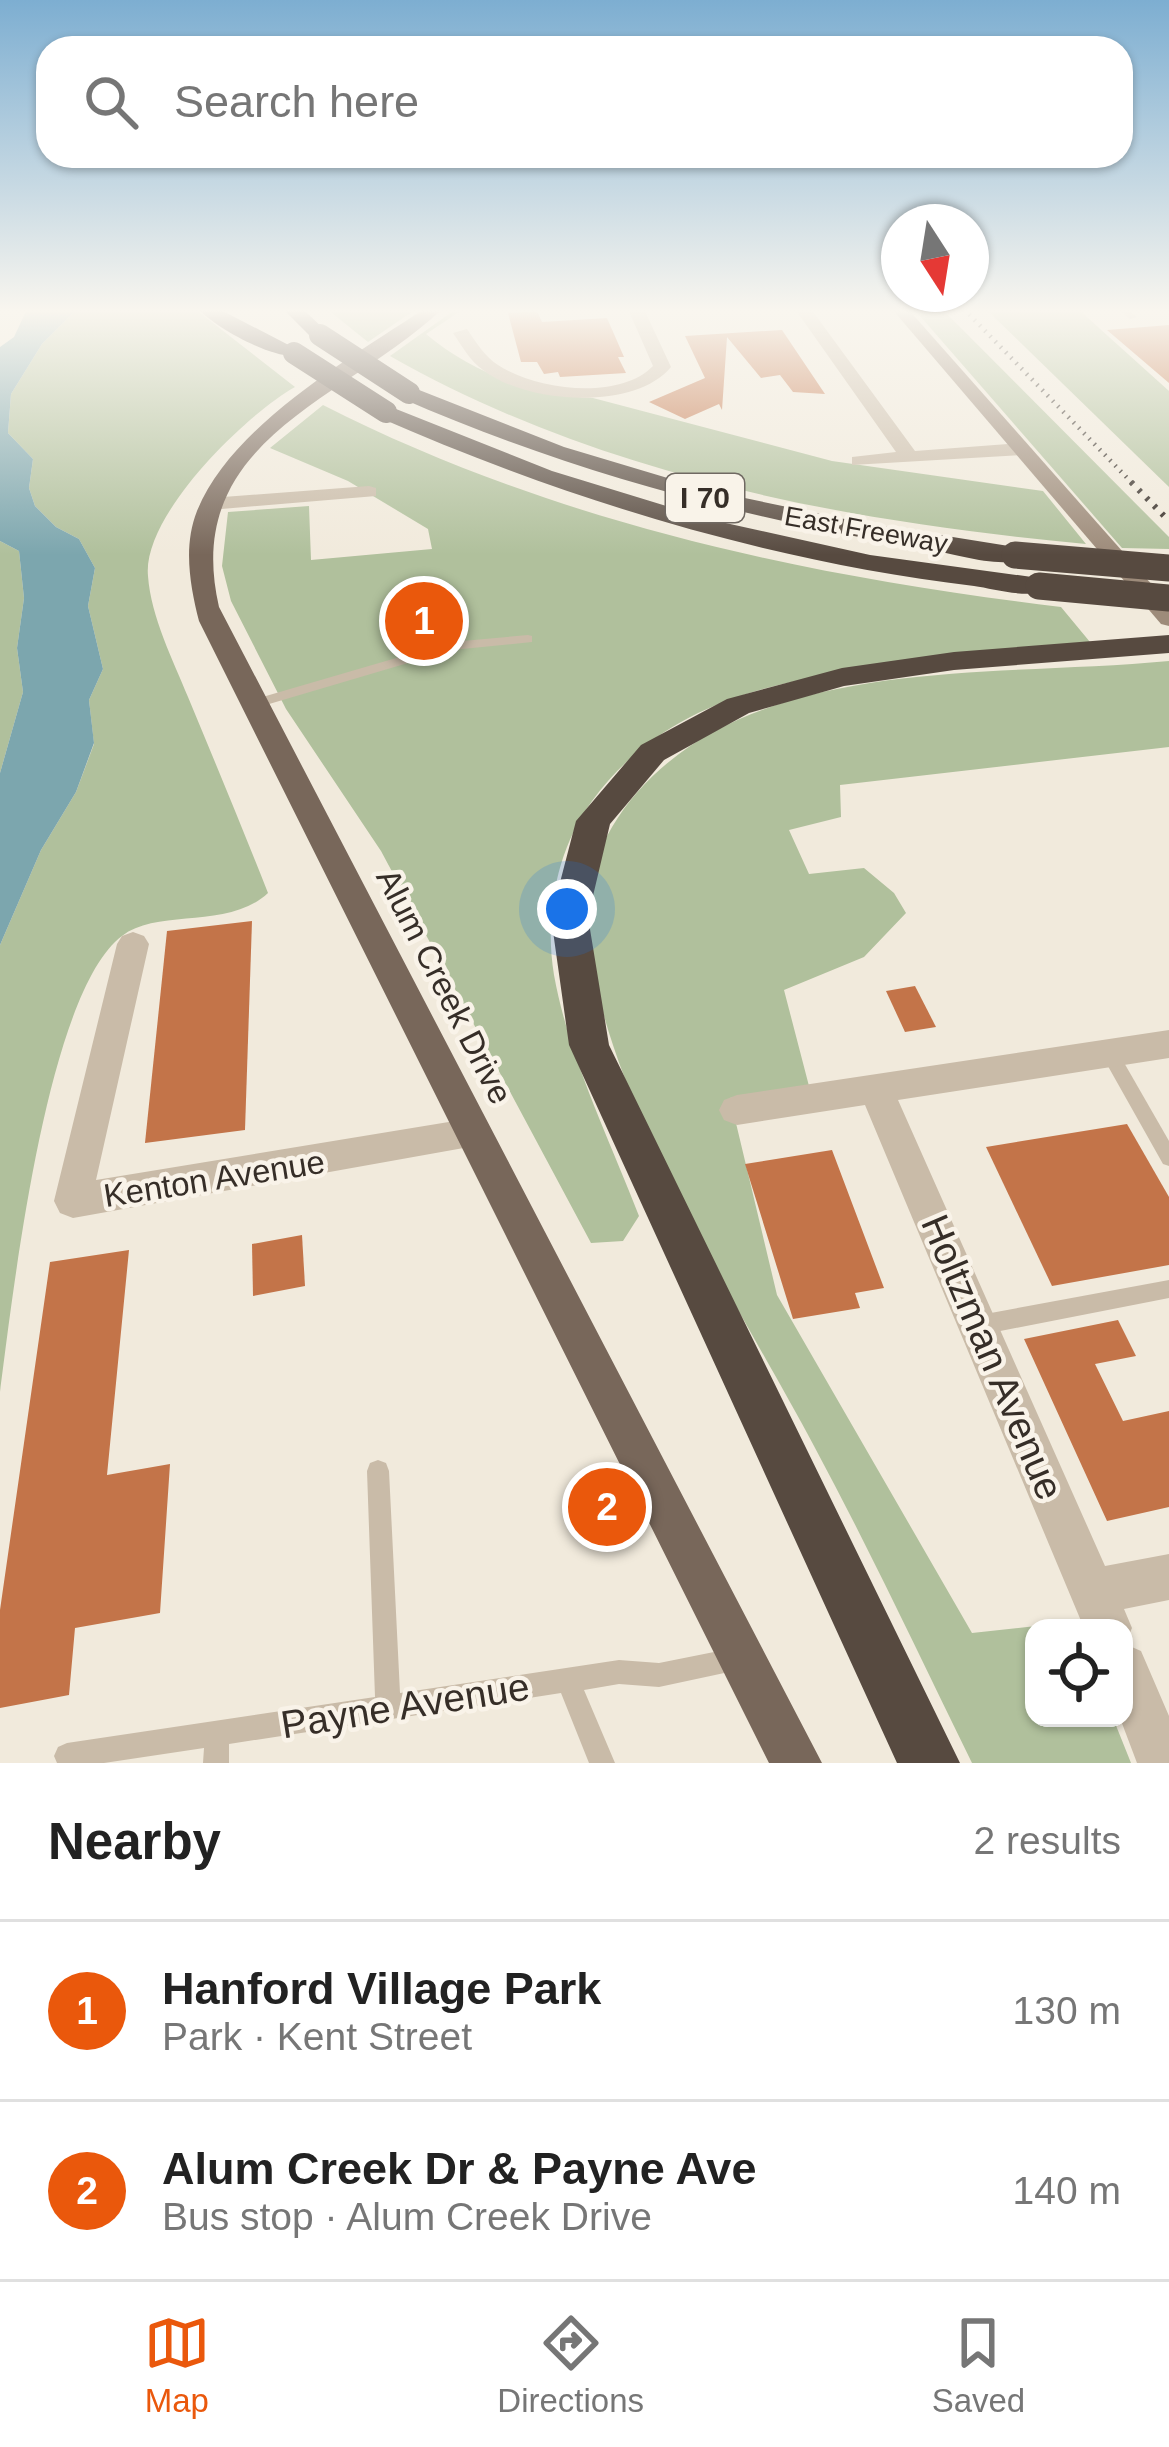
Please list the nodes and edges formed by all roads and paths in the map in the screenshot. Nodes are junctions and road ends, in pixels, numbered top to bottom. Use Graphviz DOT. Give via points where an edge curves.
graph roads {
  1 [pos="322,391"];
  2 [pos="354,391"];
  3 [pos="406,391"];
  4 [pos="862,391"];
  5 [pos="972,391"];
  6 [pos="1022,449"];
  7 [pos="910,458"];
  8 [pos="859,461"];
  9 [pos="368,492"];
  10 [pos="210,504"];
  11 [pos="1169,568"];
  12 [pos="1169,598"];
  13 [pos="1169,619"];
  14 [pos="528,639"];
  15 [pos="1169,644"];
  16 [pos="254,704"];
  17 [pos="133,944"];
  18 [pos="1169,1044"];
  19 [pos="1109,1052"];
  20 [pos="875,1087"];
  21 [pos="736,1110"];
  22 [pos="473,1133"];
  23 [pos="1169,1157"];
  24 [pos="1169,1289"];
  25 [pos="980,1324"];
  26 [pos="379,1471"];
  27 [pos="1169,1576"];
  28 [pos="1101,1610"];
  29 [pos="743,1658"];
  30 [pos="568,1680"];
  31 [pos="1133,1690"];
  32 [pos="388,1707"];
  33 [pos="218,1733"];
  34 [pos="67,1756"];
  35 [pos="216,1763"];
  36 [pos="602,1763"];
  37 [pos="796,1763"];
  38 [pos="929,1763"];
  39 [pos="1163,1763"];
  1 -- 10 [label="main road, Alum Creek Drive" via="244,454"];
  2 -- 12 [label="highway, East Freeway / I 70, bridge" via="472,452 650,514 857,560"];
  3 -- 11 [label="highway, East Freeway / I 70, bridge" via="559,455 808,522 1015,555"];
  4 -- 7 [label="street"];
  5 -- 6 [label="street"];
  6 -- 7 [label="street"];
  6 -- 13 [label="street"];
  7 -- 8 [label="street"];
  9 -- 10 [label="street"];
  10 -- 16 [label="main road, Alum Creek Drive" via="200,553 205,598"];
  14 -- 16 [label="lane" via="451,646"];
  15 -- 38 [label="highway" via="830,679 695,723 635,765 605,801 570,890 571,986 616,1109"];
  16 -- 22 [label="main road, Alum Creek Drive"];
  17 -- 22 [label="street, Kenton Avenue" via="73,1201"];
  18 -- 19 [label="street"];
  19 -- 20 [label="street"];
  19 -- 23 [label="lane"];
  20 -- 21 [label="street"];
  20 -- 25 [label="street, Holtzman Avenue"];
  22 -- 29 [label="main road, Alum Creek Drive"];
  24 -- 25 [label="lane"];
  25 -- 28 [label="street, Holtzman Avenue"];
  26 -- 32 [label="lane"];
  27 -- 28 [label="street"];
  29 -- 30 [label="lane, Payne Avenue" via="659,1675"];
  29 -- 37 [label="main road, Alum Creek Drive"];
  30 -- 32 [label="lane, Payne Avenue"];
  30 -- 36 [label="lane"];
  31 -- 39 [label="street"];
  32 -- 33 [label="lane, Payne Avenue"];
  33 -- 34 [label="lane, Payne Avenue"];
  33 -- 35 [label="lane"];
}
